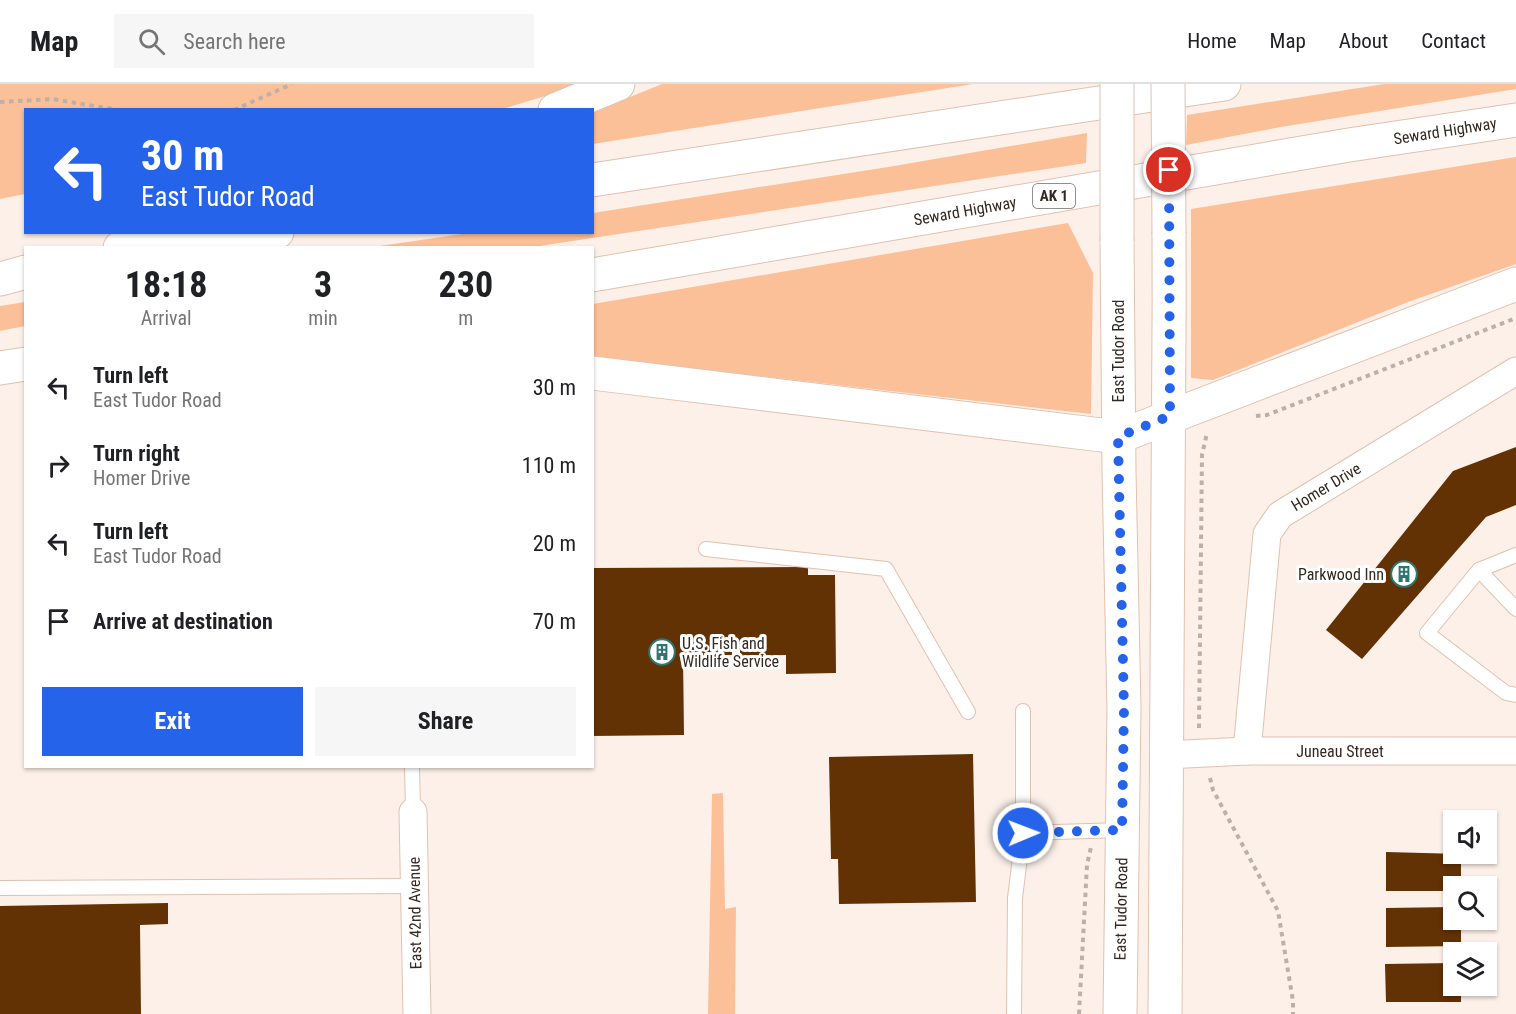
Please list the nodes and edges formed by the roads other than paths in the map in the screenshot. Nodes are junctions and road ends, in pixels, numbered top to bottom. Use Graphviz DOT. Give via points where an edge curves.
graph roads {
  1 [pos="618,84"];
  2 [pos="1117,84"];
  3 [pos="1168,84"];
  4 [pos="1224,84"];
  5 [pos="560,108"];
  6 [pos="1516,120"];
  7 [pos="594,180"];
  8 [pos="171,234"];
  9 [pos="266,234"];
  10 [pos="127,246"];
  11 [pos="199,246"];
  12 [pos="24,274"];
  13 [pos="594,275"];
  14 [pos="0,279"];
  15 [pos="1516,284"];
  16 [pos="24,364"];
  17 [pos="0,368"];
  18 [pos="1516,371"];
  19 [pos="594,373"];
  20 [pos="24,376"];
  21 [pos="0,378"];
  22 [pos="1170,416"];
  23 [pos="1118,437"];
  24 [pos="706,549"];
  25 [pos="1516,555"];
  26 [pos="1479,570"];
  27 [pos="1516,609"];
  28 [pos="1516,695"];
  29 [pos="1023,711"];
  30 [pos="968,712"];
  31 [pos="1247,752"];
  32 [pos="1516,752"];
  33 [pos="1165,755"];
  34 [pos="412,768"];
  35 [pos="413,812"];
  36 [pos="1122,830"];
  37 [pos="1023,833"];
  38 [pos="415,886"];
  39 [pos="0,888"];
  40 [pos="417,1014"];
  41 [pos="1014,1014"];
  42 [pos="1120,1014"];
  43 [pos="1165,1014"];
  1 -- 5 [label="main road"];
  2 -- 23 [label="main road, East Tudor Road, bridge"];
  3 -- 22 [label="main road, bridge"];
  4 -- 7 [label="main road"];
  6 -- 13 [label="main road, Seward Highway / AK 1"];
  8 -- 10 [label="main road"];
  9 -- 11 [label="main road"];
  12 -- 14 [label="main road"];
  15 -- 22 [label="main road"];
  16 -- 17 [label="main road"];
  18 -- 31 [label="street, Homer Drive" via="1280,515 1267,534"];
  19 -- 23 [label="main road"];
  20 -- 21 [label="main road"];
  22 -- 23 [label="main road"];
  22 -- 33 [label="main road"];
  23 -- 36 [label="main road, East Tudor Road" via="1124,709"];
  24 -- 30 [label="lane" via="886,569"];
  25 -- 26 [label="lane"];
  26 -- 27 [label="lane"];
  26 -- 28 [label="lane" via="1427,633 1506,693"];
  29 -- 37 [label="lane"];
  31 -- 32 [label="street, Juneau Street"];
  31 -- 33 [label="street, Juneau Street"];
  33 -- 43 [label="main road"];
  34 -- 35 [label="lane"];
  35 -- 38 [label="street, East 42nd Avenue"];
  36 -- 37 [label="lane"];
  36 -- 42 [label="main road, East Tudor Road"];
  37 -- 41 [label="lane" via="1015,898"];
  38 -- 39 [label="lane"];
  38 -- 40 [label="street, East 42nd Avenue"];
}
